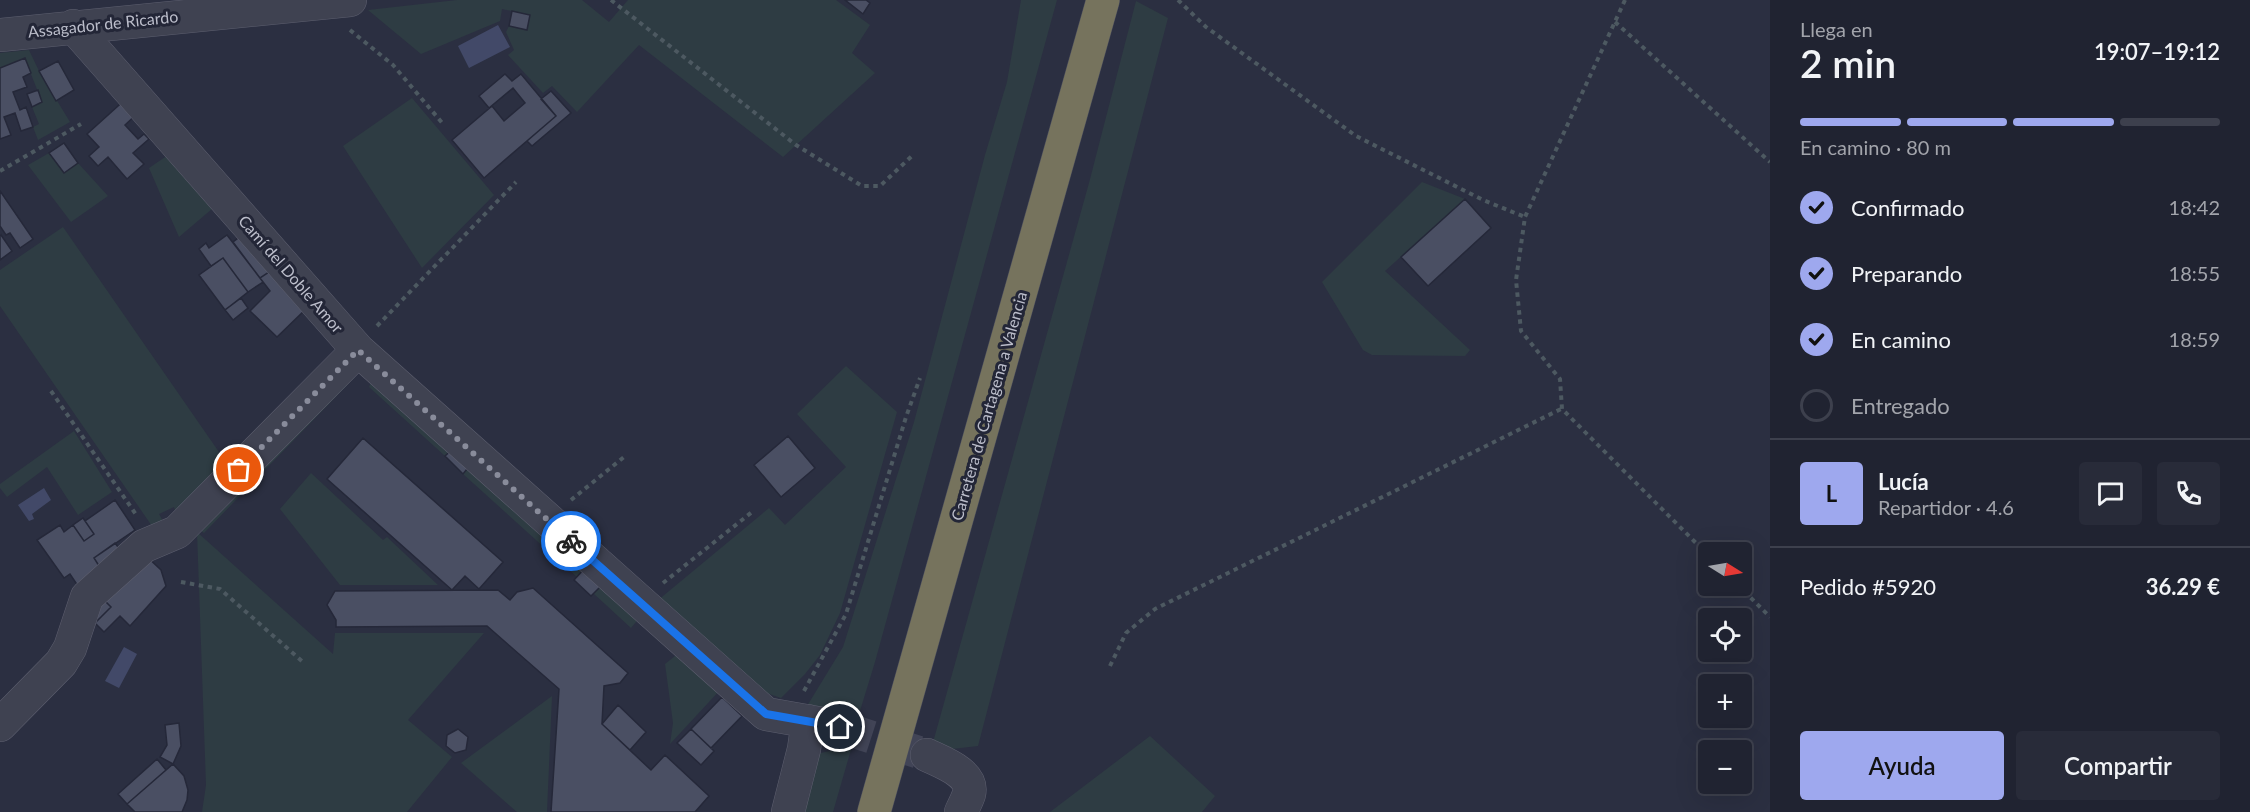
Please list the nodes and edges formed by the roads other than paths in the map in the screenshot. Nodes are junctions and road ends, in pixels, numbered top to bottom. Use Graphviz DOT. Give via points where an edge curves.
graph roads {
  1 [pos="1102,0"];
  2 [pos="338,1"];
  3 [pos="73,26"];
  4 [pos="0,35"];
  5 [pos="358,350"];
  6 [pos="799,719"];
  7 [pos="0,726"];
  8 [pos="840,727"];
  9 [pos="927,755"];
  10 [pos="788,812"];
  11 [pos="874,812"];
  12 [pos="961,812"];
  1 -- 11 [label="highway, Carretera de Cartagena a Valencia"];
  2 -- 3 [label="street, Assagador de Ricardo"];
  3 -- 4 [label="street, Assagador de Ricardo"];
  3 -- 5 [label="street, Camí del Doble Amor"];
  5 -- 6 [label="street, Camí del Doble Amor" via="766,714"];
  5 -- 7 [label="street" via="177,532 144,546 87,597 61,663"];
  6 -- 8 [label="street, Camí del Doble Amor"];
  6 -- 10 [label="street" via="804,749"];
  9 -- 12 [label="street" via="956,770 966,780 970,792"];
}
